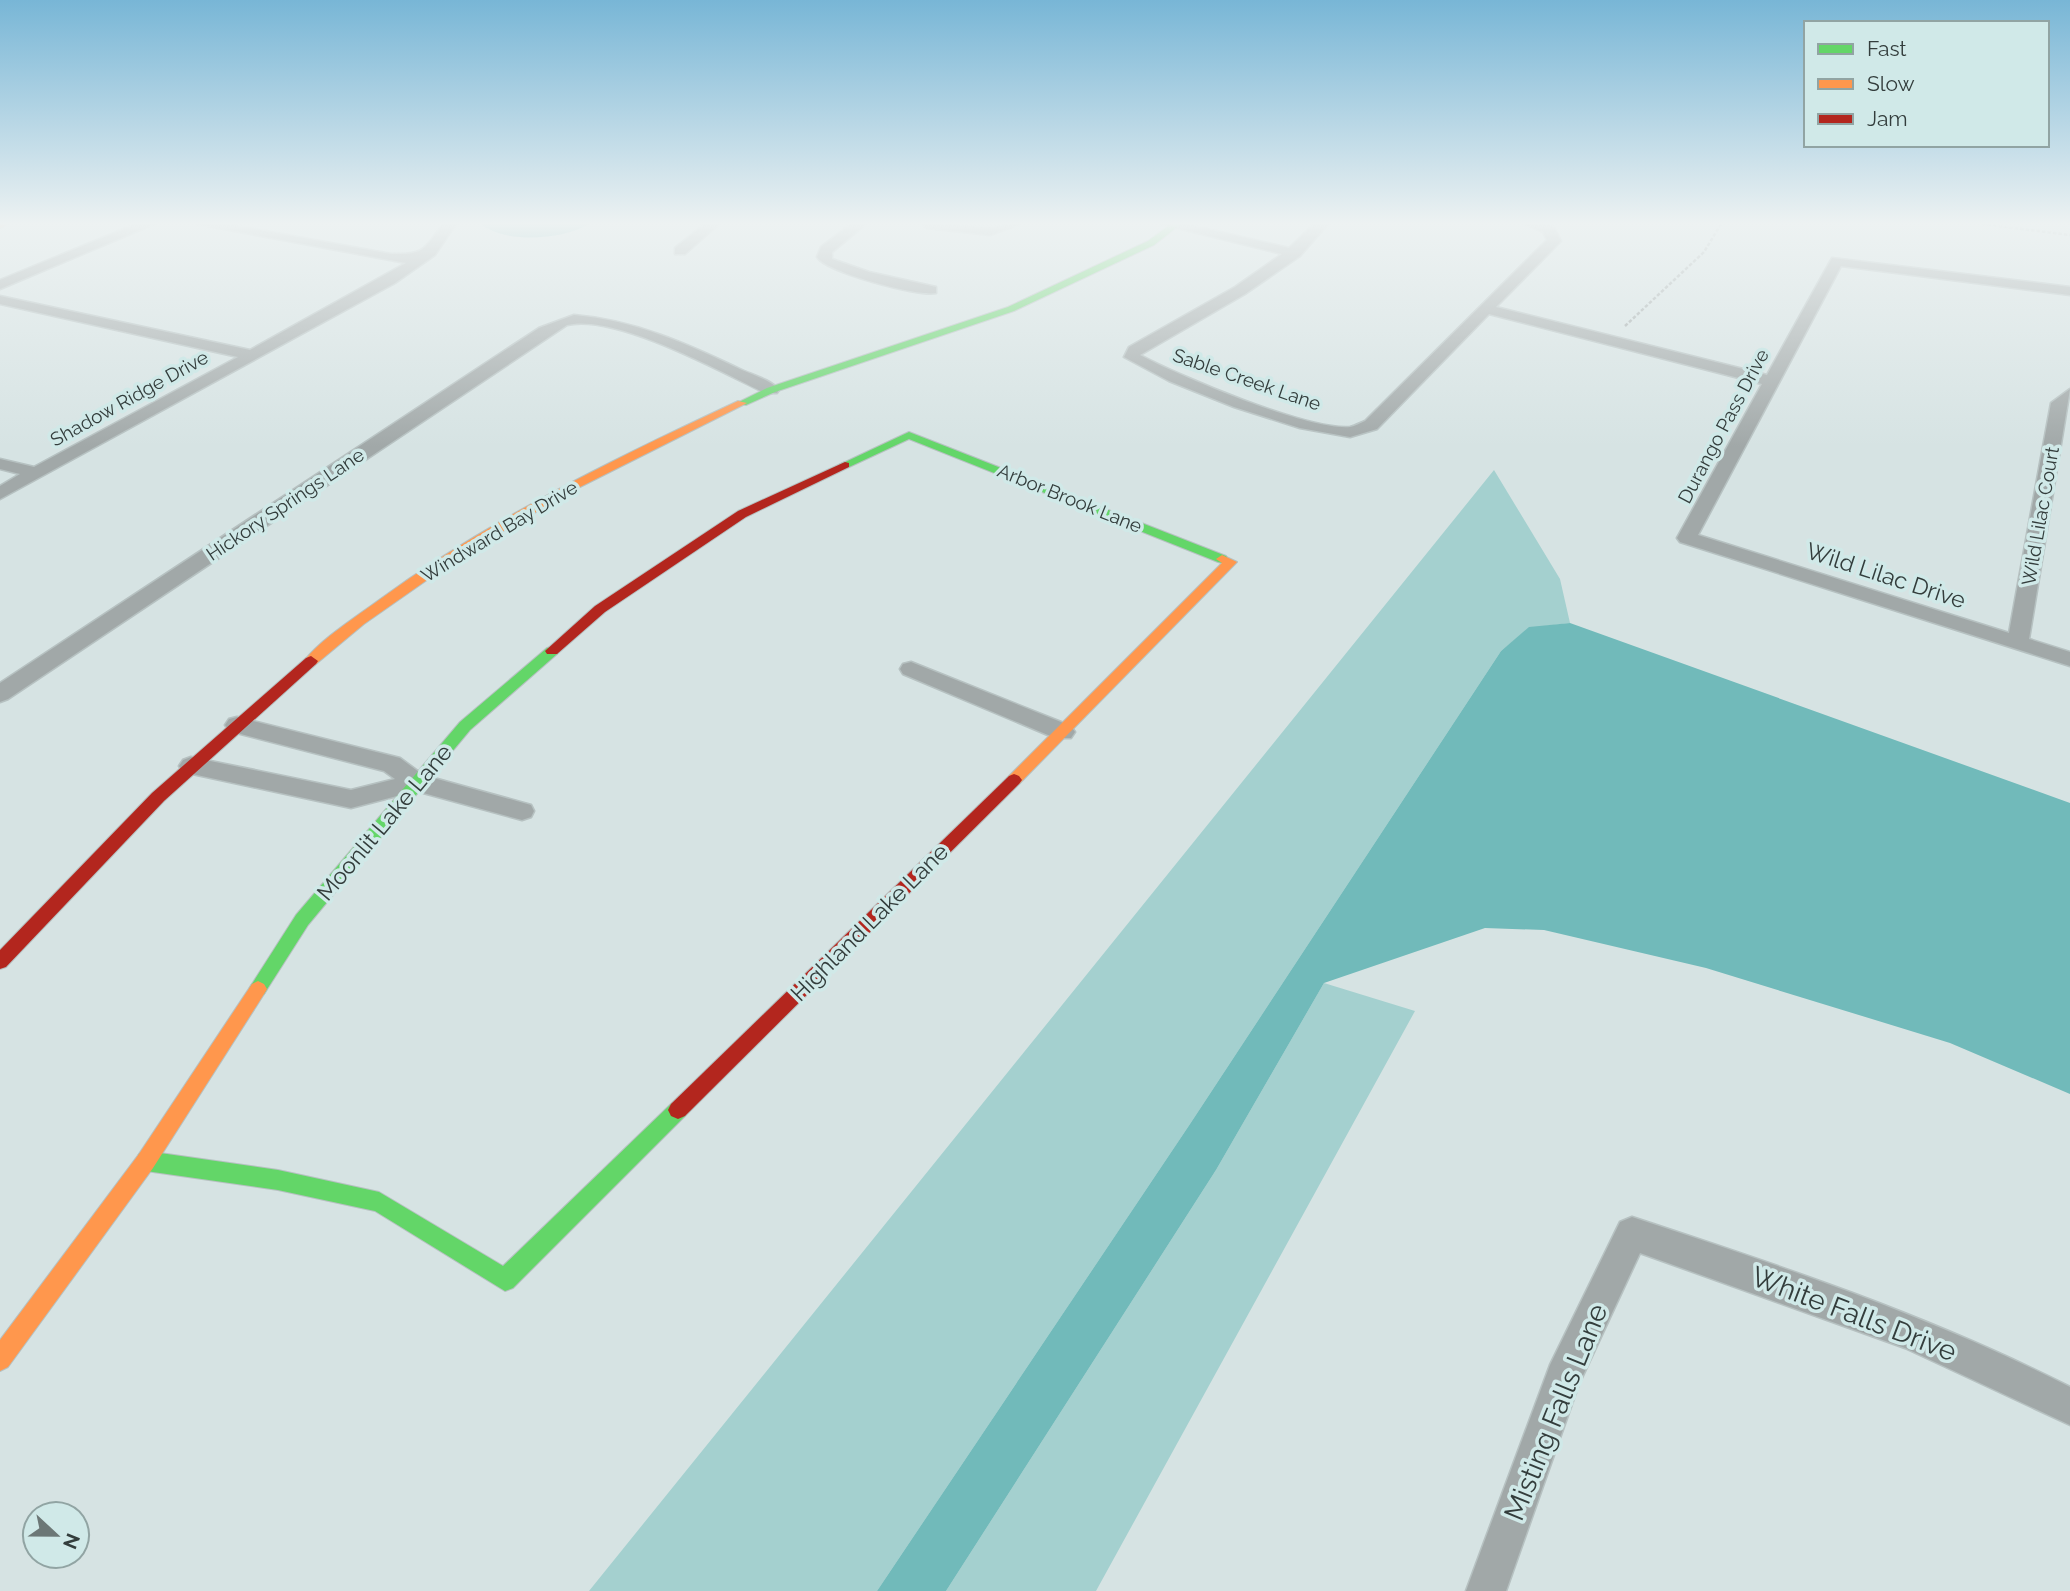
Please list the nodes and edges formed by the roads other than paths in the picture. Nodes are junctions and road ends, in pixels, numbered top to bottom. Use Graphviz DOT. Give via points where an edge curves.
graph roads {
  1 [pos="353,298"];
  2 [pos="1034,298"];
  3 [pos="1228,298"];
  4 [pos="1497,298"];
  5 [pos="1816,298"];
  6 [pos="0,300"];
  7 [pos="1486,309"];
  8 [pos="251,355"];
  9 [pos="1770,381"];
  10 [pos="771,390"];
  11 [pos="2070,394"];
  12 [pos="909,435"];
  13 [pos="0,464"];
  14 [pos="36,473"];
  15 [pos="0,493"];
  16 [pos="1687,538"];
  17 [pos="1231,562"];
  18 [pos="2018,643"];
  19 [pos="2070,659"];
  20 [pos="911,669"];
  21 [pos="0,694"];
  22 [pos="237,725"];
  23 [pos="1063,732"];
  24 [pos="191,765"];
  25 [pos="415,782"];
  26 [pos="522,811"];
  27 [pos="0,962"];
  28 [pos="146,1161"];
  29 [pos="1632,1234"];
  30 [pos="0,1359"];
  31 [pos="2070,1407"];
  32 [pos="1486,1591"];
  1 -- 8 [label="street, Shadow Ridge Drive"];
  2 -- 10 [label="street, Windward Bay Drive"];
  3 -- 7 [label="street, Sable Creek Lane" via="1134,350 1132,357 1244,403 1318,427 1351,432 1371,425"];
  4 -- 7 [label="street"];
  5 -- 9 [label="street, Durango Pass Drive"];
  6 -- 8 [label="street"];
  7 -- 9 [label="street"];
  8 -- 14 [label="street, Shadow Ridge Drive"];
  9 -- 16 [label="street, Durango Pass Drive"];
  10 -- 21 [label="street, Hickory Springs Lane" via="680,347 614,326 572,319 544,331"];
  10 -- 22 [label="street, Windward Bay Drive" via="532,506 395,595"];
  11 -- 18 [label="street, Wild Lilac Court" via="2059,403"];
  12 -- 17 [label="street, Arbor Brook Lane"];
  12 -- 25 [label="street, Moonlit Lake Lane" via="743,514 600,609 465,726"];
  13 -- 14 [label="street"];
  14 -- 15 [label="street, Shadow Ridge Drive"];
  16 -- 18 [label="street, Wild Lilac Drive"];
  17 -- 23 [label="street, Highland Lake Lane"];
  18 -- 19 [label="street, Wild Lilac Drive"];
  20 -- 23 [label="street"];
  22 -- 24 [label="street, Windward Bay Drive"];
  22 -- 25 [label="street" via="392,764"];
  23 -- 28 [label="street, Highland Lake Lane" via="505,1280 379,1202 278,1180"];
  24 -- 25 [label="street" via="352,799"];
  24 -- 27 [label="street, Windward Bay Drive"];
  25 -- 26 [label="street"];
  25 -- 28 [label="street, Moonlit Lake Lane" via="302,920"];
  28 -- 30 [label="street, Moonlit Lake Lane"];
  29 -- 31 [label="street, White Falls Drive" via="1790,1286 2018,1378"];
  29 -- 32 [label="street, Misting Falls Lane" via="1563,1378"];
}
